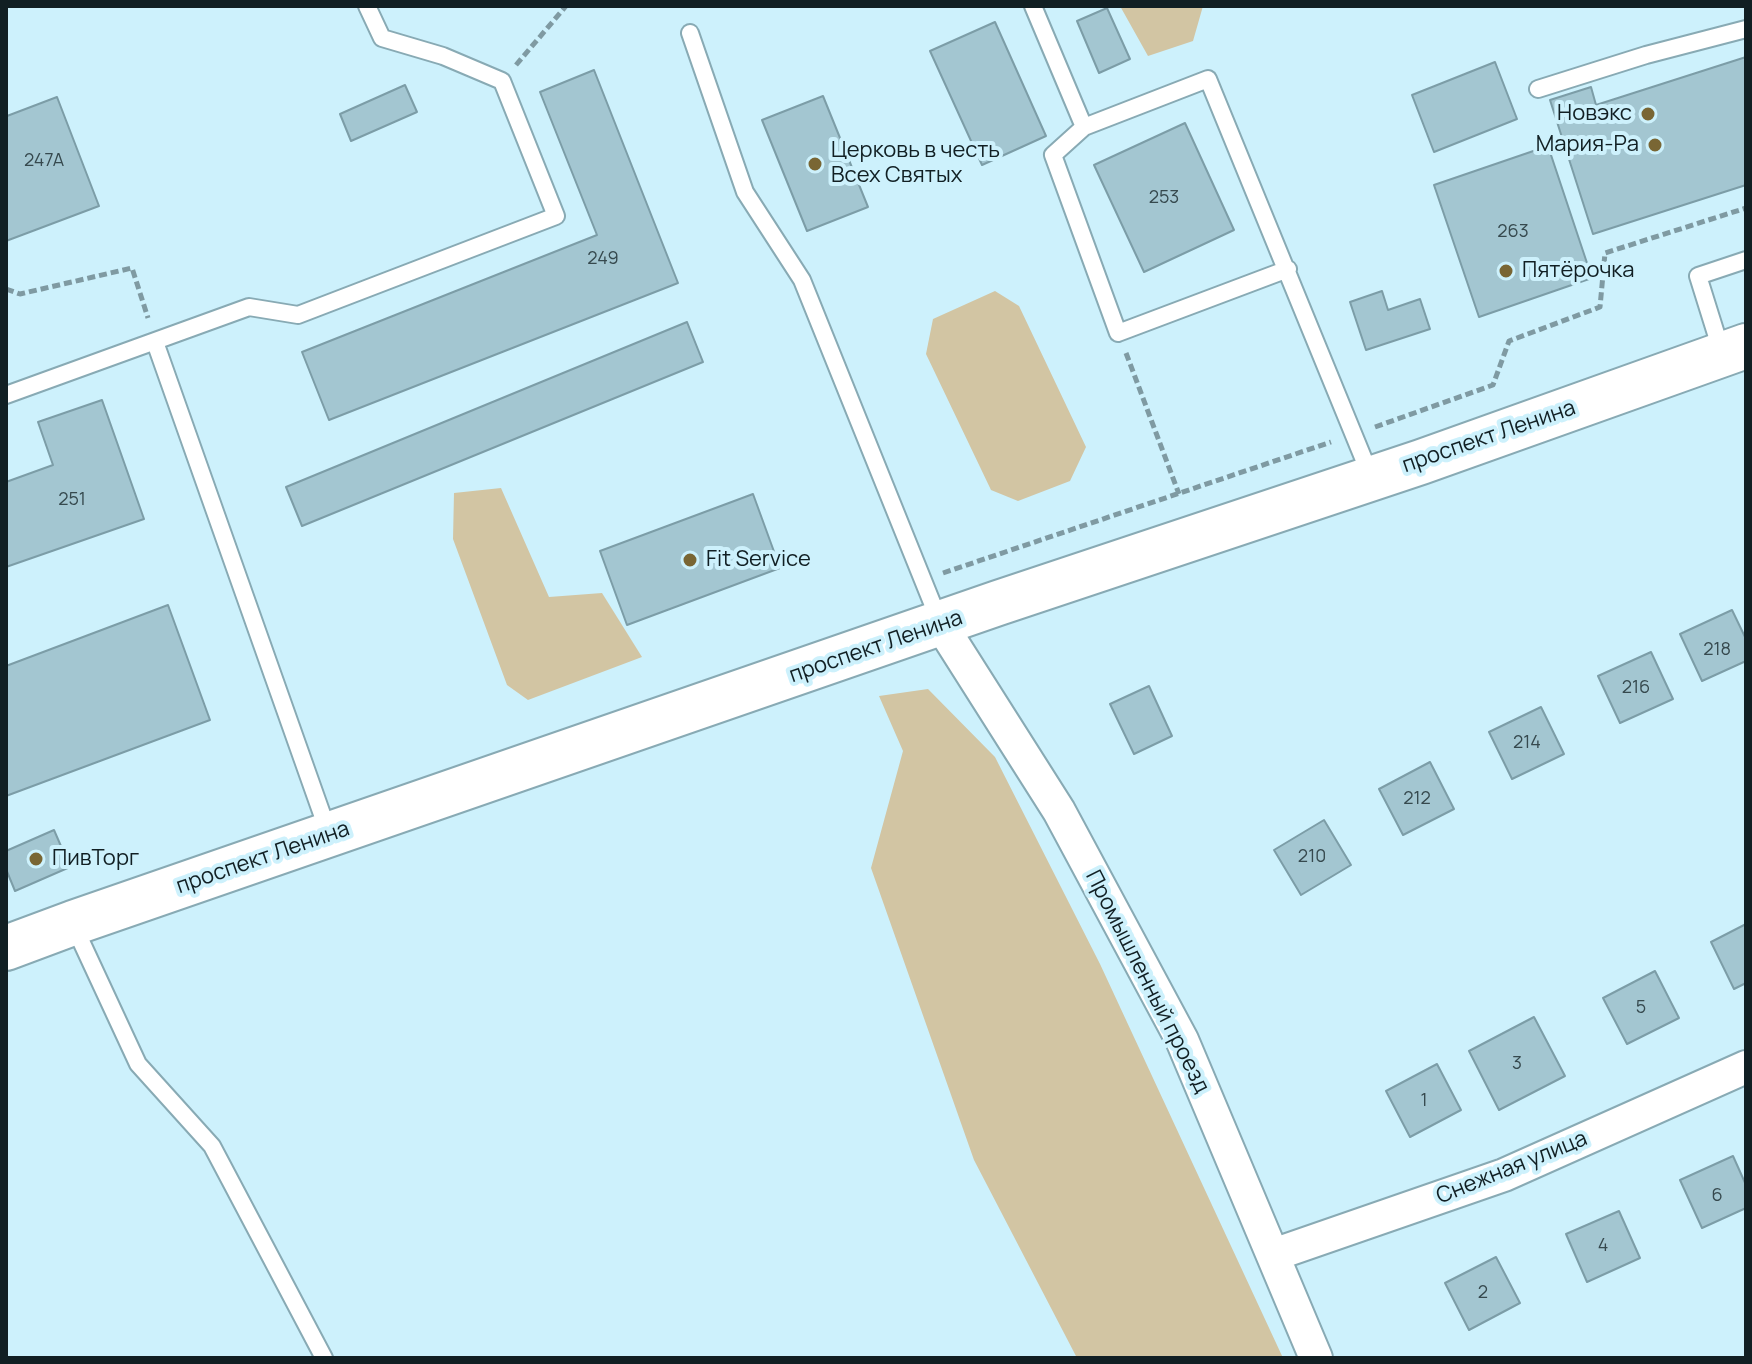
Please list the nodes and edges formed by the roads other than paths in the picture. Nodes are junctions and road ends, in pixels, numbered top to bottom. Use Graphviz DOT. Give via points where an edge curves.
graph roads {
  1 [pos="367,6"];
  2 [pos="1033,6"];
  3 [pos="1746,29"];
  4 [pos="690,33"];
  5 [pos="1538,89"];
  6 [pos="1084,127"];
  7 [pos="1746,260"];
  8 [pos="1288,269"];
  9 [pos="155,342"];
  10 [pos="1734,350"];
  11 [pos="6,395"];
  12 [pos="1372,478"];
  13 [pos="941,625"];
  14 [pos="329,836"];
  15 [pos="73,923"];
  16 [pos="6,948"];
  17 [pos="1746,1067"];
  18 [pos="1273,1255"];
  19 [pos="324,1358"];
  20 [pos="1316,1358"];
  1 -- 9 [label="lane" via="382,38 502,81 556,216 298,315 249,307"];
  2 -- 6 [label="lane"];
  3 -- 5 [label="lane"];
  4 -- 13 [label="lane" via="745,192 802,280"];
  6 -- 8 [label="lane" via="1208,79"];
  6 -- 8 [label="lane" via="1053,155 1118,333"];
  7 -- 10 [label="lane" via="1698,276"];
  8 -- 12 [label="lane"];
  9 -- 11 [label="lane"];
  9 -- 14 [label="lane"];
  10 -- 12 [label="street, проспект Ленина"];
  12 -- 13 [label="street, проспект Ленина"];
  13 -- 14 [label="street, проспект Ленина"];
  13 -- 18 [label="street, Промышленный проезд" via="1059,811 1182,1040"];
  14 -- 15 [label="street, проспект Ленина"];
  15 -- 16 [label="street, проспект Ленина"];
  15 -- 19 [label="lane" via="138,1064 212,1146"];
  17 -- 18 [label="street, Снежная улица" via="1504,1175"];
  18 -- 20 [label="street, Промышленный проезд"];
}
